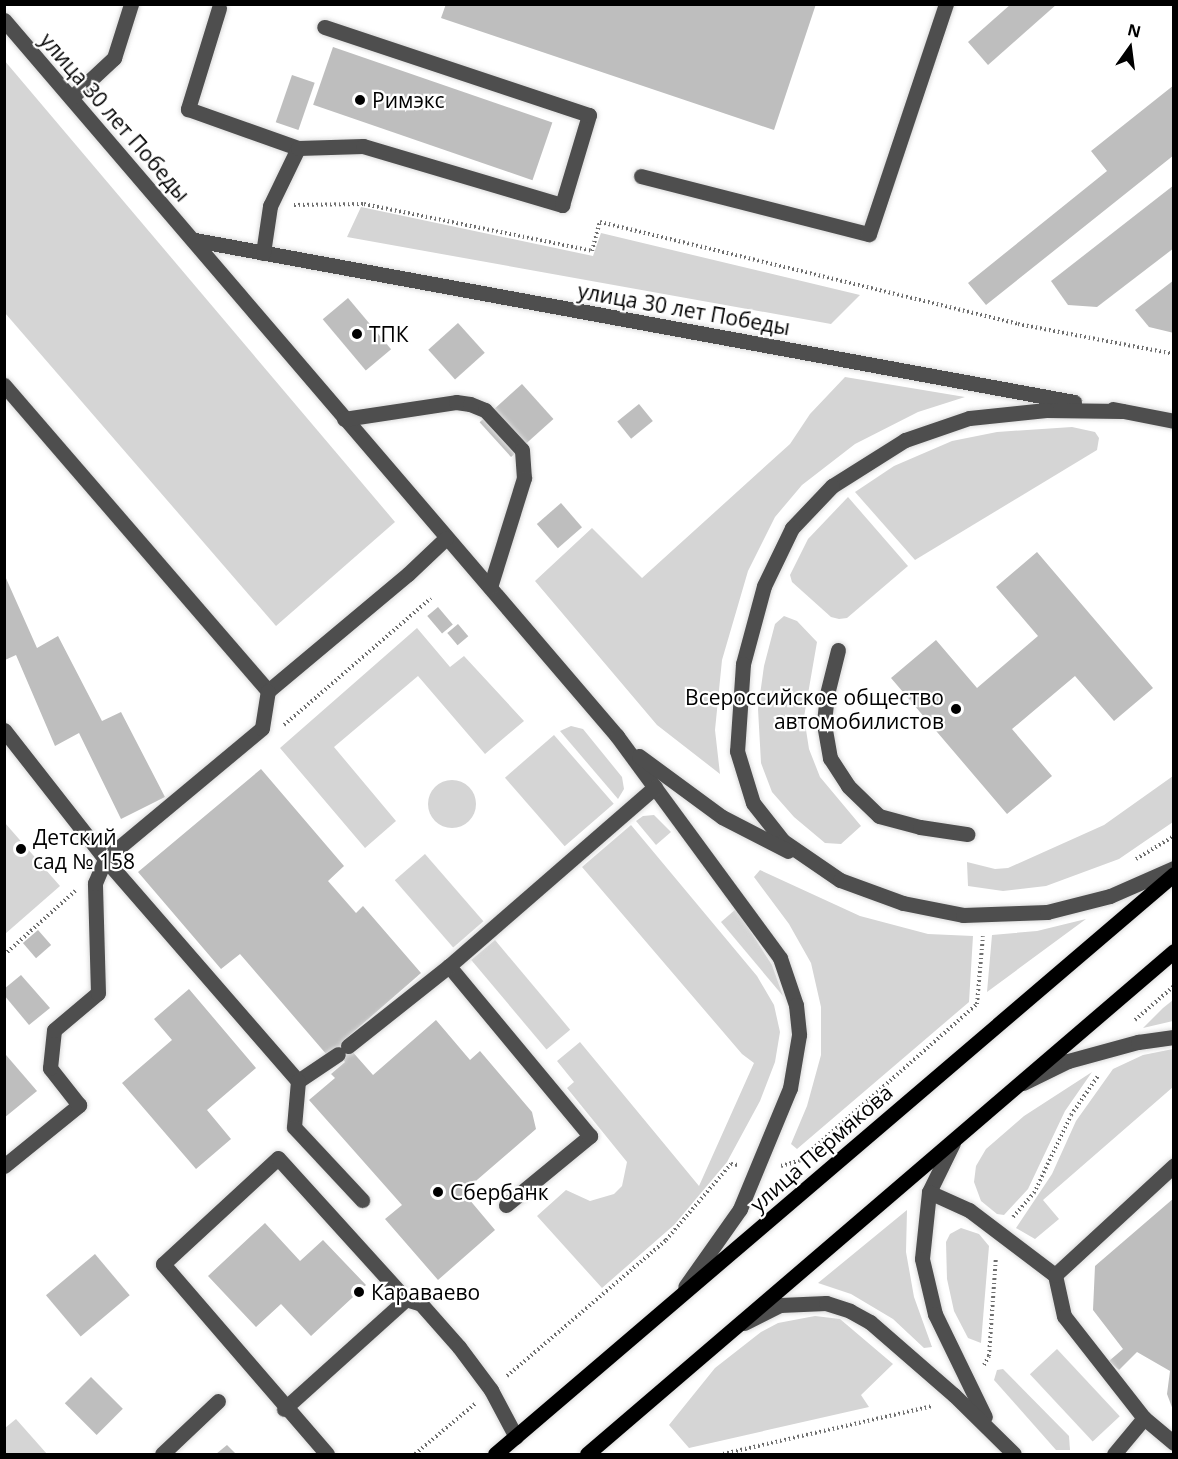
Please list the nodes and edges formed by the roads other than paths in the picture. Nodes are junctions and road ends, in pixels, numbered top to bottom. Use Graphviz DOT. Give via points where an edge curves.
graph roads {
  1 [pos="132,4"];
  2 [pos="946,4"];
  3 [pos="219,8"];
  4 [pos="4,20"];
  5 [pos="324,27"];
  6 [pos="71,98"];
  7 [pos="298,148"];
  8 [pos="641,176"];
  9 [pos="195,240"];
  10 [pos="263,253"];
  11 [pos="5,385"];
  12 [pos="1122,411"];
  13 [pos="344,419"];
  14 [pos="1170,421"];
  15 [pos="446,538"];
  16 [pos="489,587"];
  17 [pos="838,650"];
  18 [pos="268,691"];
  19 [pos="4,730"];
  20 [pos="617,736"];
  21 [pos="655,787"];
  22 [pos="967,834"];
  23 [pos="804,858"];
  24 [pos="105,859"];
  25 [pos="1173,868"];
  26 [pos="1173,874"];
  27 [pos="1173,951"];
  28 [pos="449,966"];
  29 [pos="1173,1037"];
  30 [pos="298,1082"];
  31 [pos="1015,1087"];
  32 [pos="957,1137"];
  33 [pos="1173,1165"];
  34 [pos="4,1166"];
  35 [pos="929,1192"];
  36 [pos="362,1200"];
  37 [pos="506,1205"];
  38 [pos="1055,1275"];
  39 [pos="406,1299"];
  40 [pos="669,1306"];
  41 [pos="733,1328"];
  42 [pos="219,1401"];
  43 [pos="284,1408"];
  44 [pos="1144,1418"];
  45 [pos="991,1428"];
  46 [pos="516,1437"];
  47 [pos="1173,1443"];
  48 [pos="162,1455"];
  49 [pos="327,1455"];
  50 [pos="495,1455"];
  51 [pos="587,1455"];
  52 [pos="1014,1455"];
  53 [pos="1114,1455"];
  1 -- 6 [label="street" via="114,58"];
  2 -- 8 [label="street" via="869,234"];
  3 -- 7 [label="street" via="188,110"];
  4 -- 6 [label="street, улица 30 лет Победы"];
  5 -- 7 [label="street" via="589,115 562,205 363,146"];
  6 -- 9 [label="street, улица 30 лет Победы"];
  7 -- 10 [label="street" via="270,206"];
  9 -- 10 [label="street, улица 30 лет Победы"];
  9 -- 13 [label="street, улица 30 лет Победы"];
  10 -- 12 [label="street, улица 30 лет Победы"];
  11 -- 18 [label="street"];
  12 -- 14 [label="street, улица 30 лет Победы"];
  12 -- 23 [label="street" via="1019,411 969,417 926,431 849,473 792,528 775,560 753,619 741,675 736,730 740,769 753,803 783,841"];
  13 -- 15 [label="street, улица 30 лет Победы"];
  13 -- 16 [label="street" via="456,402 470,404 484,410 522,450 524,478"];
  15 -- 16 [label="street, улица 30 лет Победы"];
  15 -- 18 [label="street"];
  16 -- 20 [label="street, улица 30 лет Победы"];
  17 -- 22 [label="street" via="824,724 830,758 848,786 879,816"];
  18 -- 24 [label="street" via="262,728"];
  19 -- 24 [label="street"];
  20 -- 21 [label="street"];
  20 -- 23 [label="street" via="703,804"];
  21 -- 28 [label="street"];
  21 -- 40 [label="street" via="780,958 796,1005 799,1035 790,1088 760,1166 721,1239"];
  23 -- 25 [label="street" via="840,880 885,897 943,912 984,916 1047,912 1085,903"];
  24 -- 30 [label="street"];
  24 -- 34 [label="street" via="95,883 98,993 54,1030 50,1068 79,1105"];
  26 -- 40 [label="main road, улица Пермякова"];
  27 -- 31 [label="main road"];
  28 -- 30 [label="street"];
  28 -- 37 [label="street" via="590,1136"];
  29 -- 31 [label="street" via="1068,1061"];
  30 -- 36 [label="street" via="294,1127"];
  31 -- 32 [label="main road"];
  32 -- 35 [label="street"];
  32 -- 41 [label="main road"];
  33 -- 38 [label="street"];
  35 -- 38 [label="street" via="969,1210"];
  35 -- 45 [label="street" via="922,1237 926,1281 935,1314"];
  38 -- 44 [label="street" via="1064,1316"];
  39 -- 43 [label="street"];
  39 -- 43 [label="street" via="278,1158 163,1264"];
  39 -- 46 [label="street" via="422,1304 459,1347 491,1390"];
  40 -- 46 [label="main road, улица Пермякова"];
  41 -- 45 [label="street" via="780,1305 826,1304 870,1322"];
  41 -- 51 [label="main road"];
  42 -- 48 [label="street"];
  43 -- 49 [label="street"];
  44 -- 47 [label="street"];
  44 -- 53 [label="street"];
  45 -- 52 [label="street"];
  46 -- 50 [label="main road, улица Пермякова"];
}
